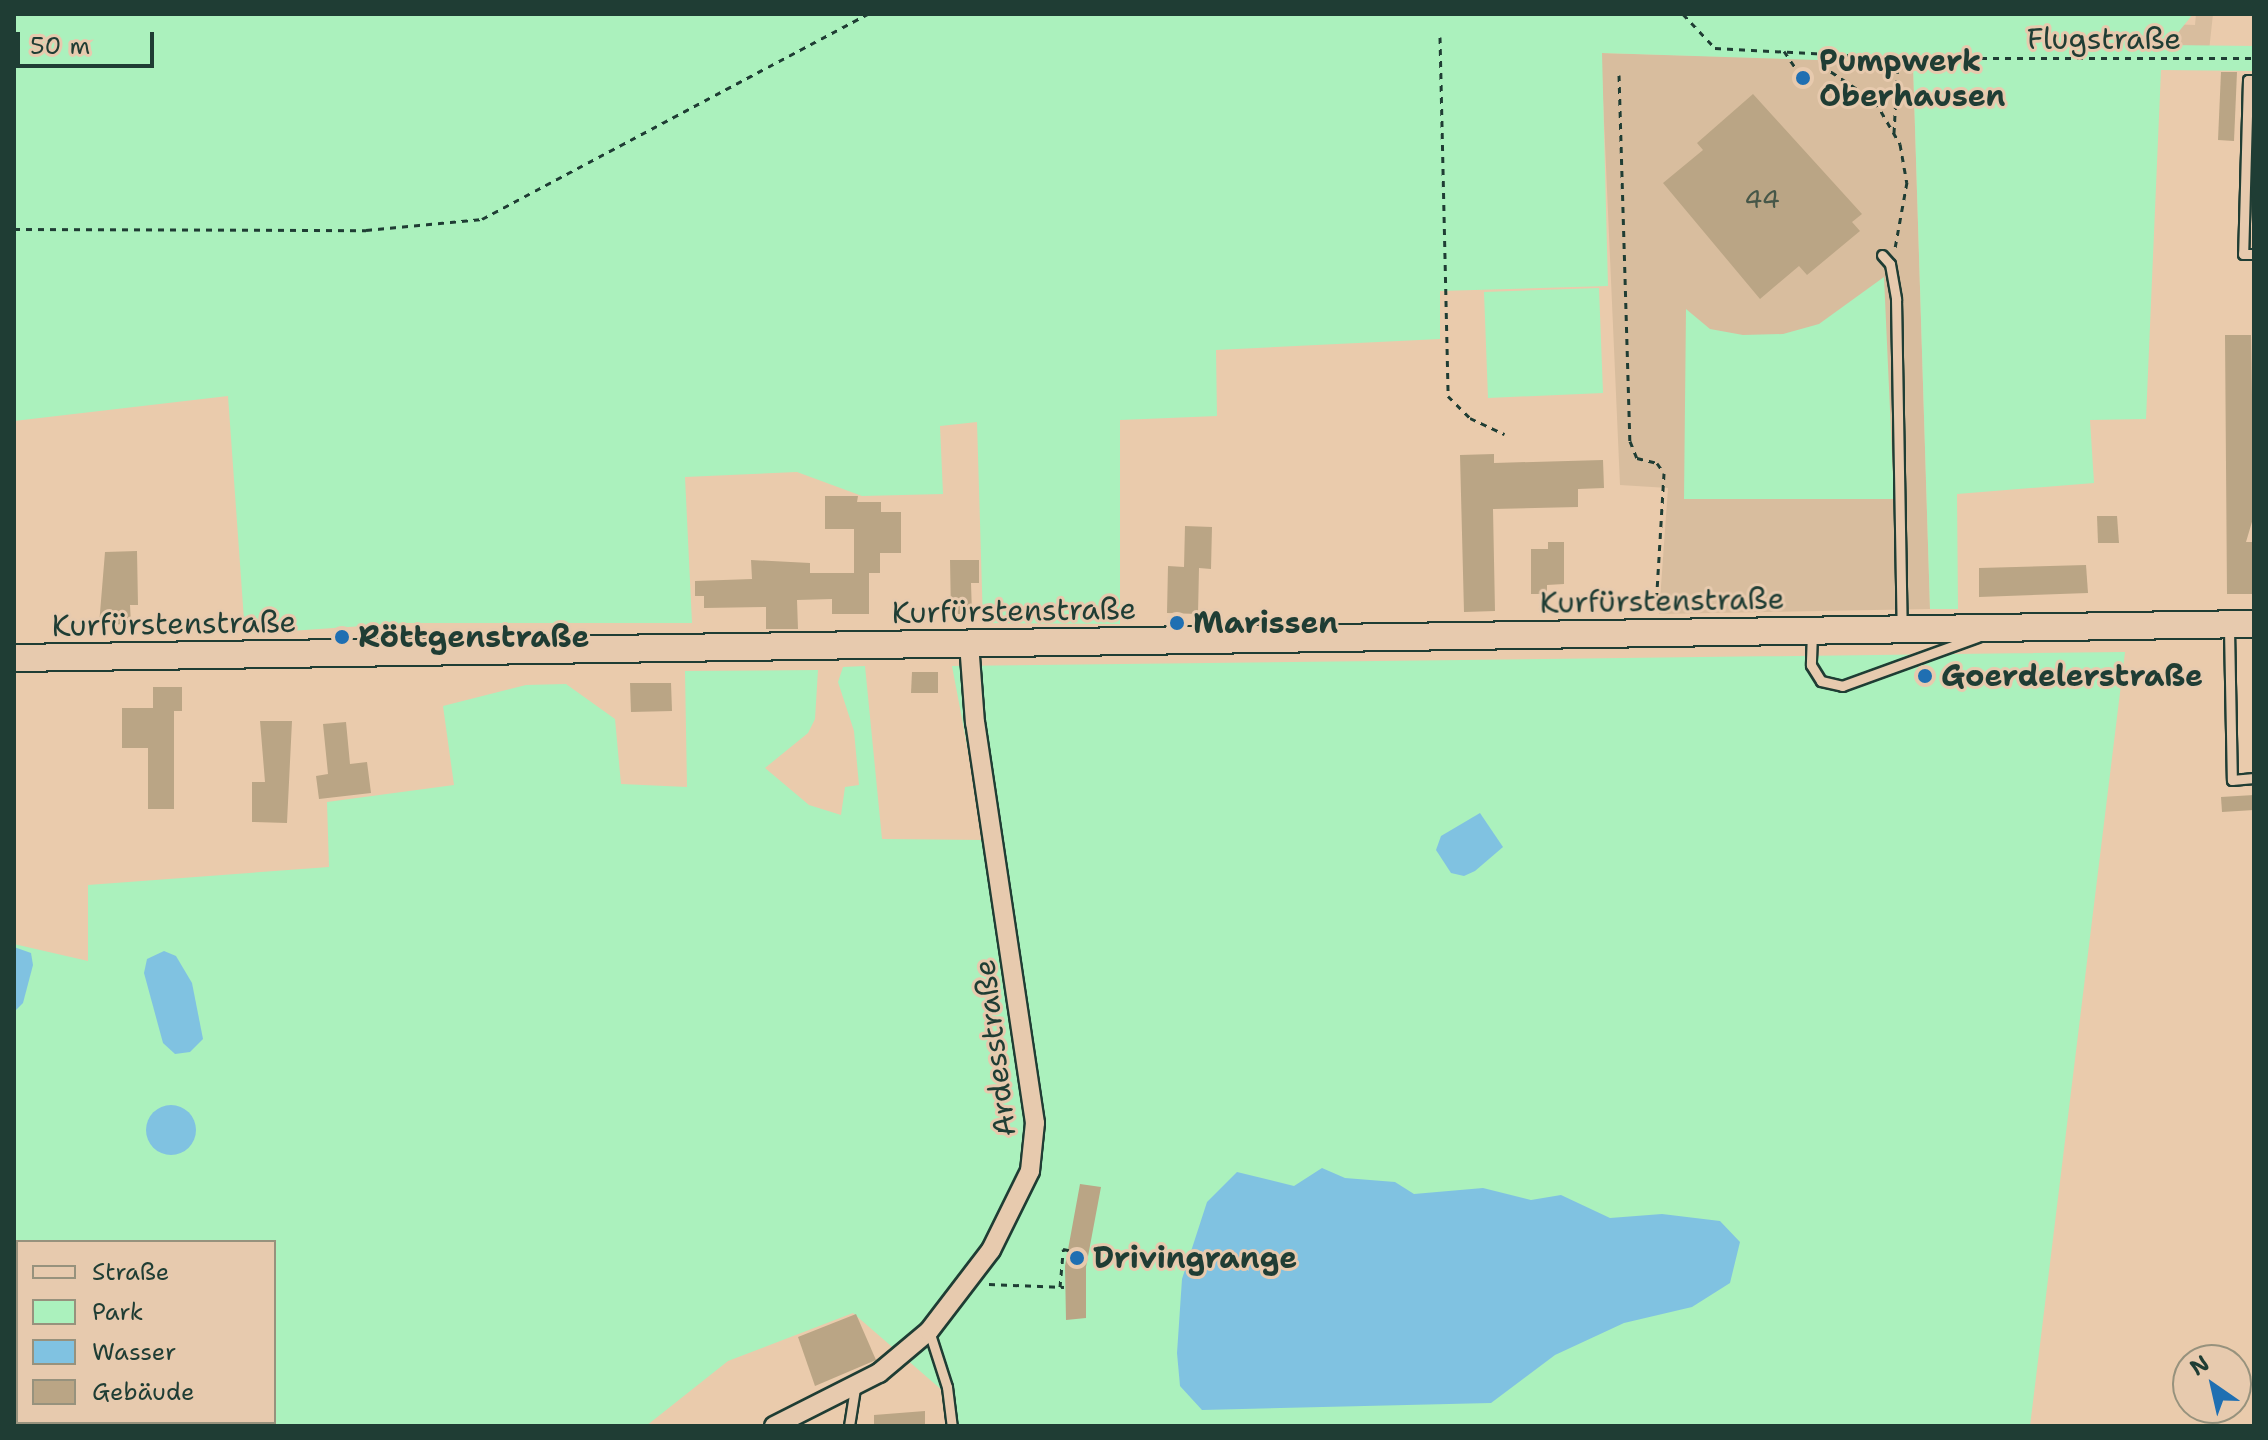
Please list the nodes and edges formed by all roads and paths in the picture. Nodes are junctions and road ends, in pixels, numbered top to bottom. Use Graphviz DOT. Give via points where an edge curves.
graph roads {
  1 [pos="868,14"];
  2 [pos="1683,14"];
  3 [pos="1440,37"];
  4 [pos="1784,51"];
  5 [pos="1820,54"];
  6 [pos="1898,58"];
  7 [pos="2254,58"];
  8 [pos="1619,75"];
  9 [pos="2254,80"];
  10 [pos="1807,85"];
  11 [pos="1894,133"];
  12 [pos="2250,167"];
  13 [pos="14,229"];
  14 [pos="2254,254"];
  15 [pos="1882,255"];
  16 [pos="1890,264"];
  17 [pos="1504,434"];
  18 [pos="2241,625"];
  19 [pos="1995,629"];
  20 [pos="1902,630"];
  21 [pos="1812,632"];
  22 [pos="1655,633"];
  23 [pos="969,644"];
  24 [pos="14,658"];
  25 [pos="2254,778"];
  26 [pos="1068,1251"];
  27 [pos="970,1279"];
  28 [pos="929,1331"];
  29 [pos="856,1384"];
  30 [pos="774,1426"];
  31 [pos="849,1426"];
  32 [pos="952,1426"];
  1 -- 13 [label="path" via="482,219 366,230"];
  2 -- 4 [label="path, Flugstraße" via="1715,48"];
  3 -- 17 [label="path" via="1448,396 1470,418"];
  4 -- 5 [label="path, Flugstraße"];
  4 -- 10 [label="path"];
  5 -- 6 [label="path, Flugstraße"];
  5 -- 11 [label="path" via="1821,65 1875,101"];
  6 -- 7 [label="path, Flugstraße"];
  6 -- 11 [label="path"];
  8 -- 22 [label="path" via="1630,441 1637,458 1657,463 1664,473"];
  9 -- 12 [label="lane" via="2248,80"];
  11 -- 16 [label="path" via="1907,182"];
  12 -- 14 [label="lane" via="2243,254"];
  15 -- 16 [label="lane"];
  16 -- 20 [label="lane" via="1896,299"];
  18 -- 19 [label="main road, Kurfürstenstraße"];
  18 -- 25 [label="lane" via="2232,780"];
  19 -- 20 [label="main road, Kurfürstenstraße"];
  19 -- 21 [label="lane" via="1842,686 1821,681 1811,665"];
  20 -- 21 [label="main road, Kurfürstenstraße"];
  21 -- 22 [label="main road, Kurfürstenstraße"];
  22 -- 23 [label="main road, Kurfürstenstraße"];
  23 -- 24 [label="main road, Kurfürstenstraße"];
  23 -- 27 [label="street, Ardesstraße" via="975,723 1001,875 1036,1146 1024,1191"];
  26 -- 27 [label="path" via="1062,1287"];
  27 -- 28 [label="street, Ardesstraße"];
  28 -- 29 [label="street, Ardesstraße" via="879,1373"];
  28 -- 32 [label="lane" via="947,1387"];
  29 -- 30 [label="street, Ardesstraße"];
  29 -- 31 [label="lane"];
}
